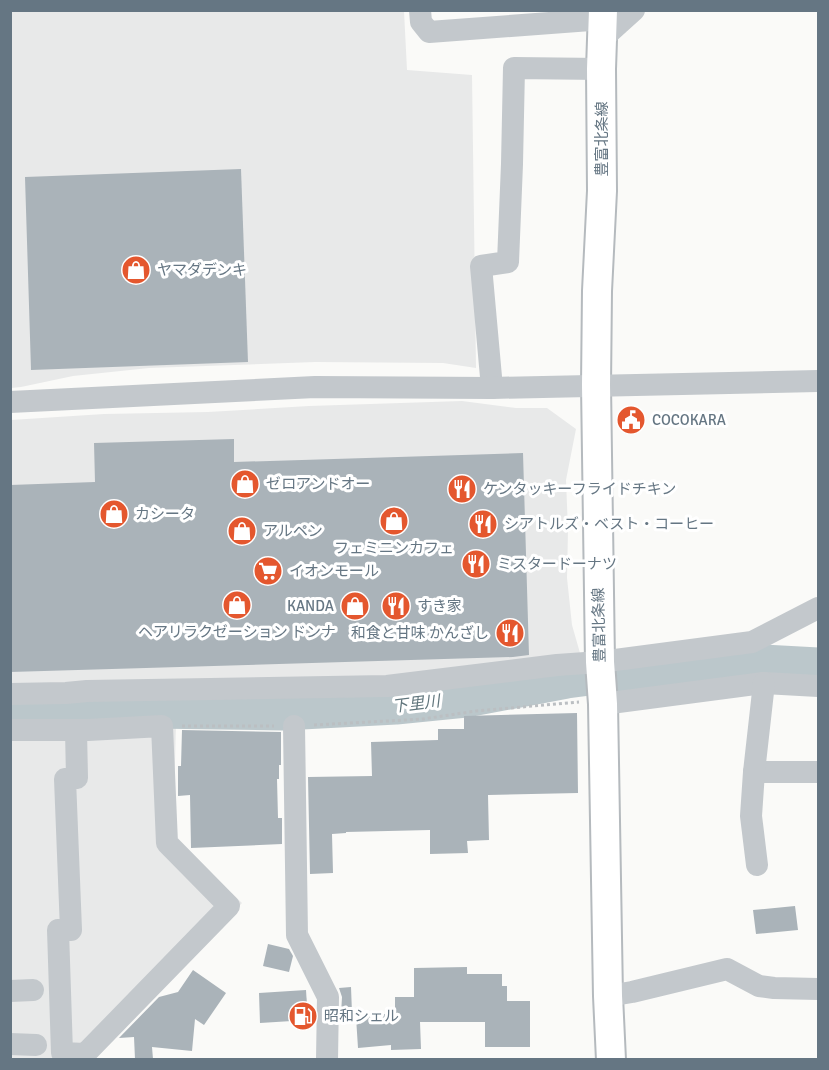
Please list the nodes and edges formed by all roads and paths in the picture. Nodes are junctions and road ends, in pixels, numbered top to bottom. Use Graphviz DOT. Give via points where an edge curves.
graph roads {
  1 [pos="420,10"];
  2 [pos="634,10"];
  3 [pos="603,22"];
  4 [pos="601,69"];
  5 [pos="819,381"];
  6 [pos="596,385"];
  7 [pos="492,388"];
  8 [pos="10,402"];
  9 [pos="819,608"];
  10 [pos="600,662"];
  11 [pos="764,683"];
  12 [pos="819,686"];
  13 [pos="87,691"];
  14 [pos="10,694"];
  15 [pos="602,700"];
  16 [pos="162,726"];
  17 [pos="294,726"];
  18 [pos="10,730"];
  19 [pos="82,730"];
  20 [pos="754,772"];
  21 [pos="819,772"];
  22 [pos="757,865"];
  23 [pos="819,989"];
  24 [pos="33,990"];
  25 [pos="10,991"];
  26 [pos="608,996"];
  27 [pos="10,1044"];
  28 [pos="36,1045"];
  29 [pos="327,1059"];
  30 [pos="610,1059"];
  1 -- 3 [label="street" via="421,22 429,32"];
  2 -- 3 [label="street"];
  3 -- 4 [label="main road, 豊富北条線"];
  4 -- 6 [label="main road, 豊富北条線"];
  4 -- 7 [label="street" via="514,68 508,262 481,266"];
  5 -- 6 [label="street"];
  6 -- 7 [label="street"];
  6 -- 10 [label="main road, 豊富北条線"];
  7 -- 8 [label="street" via="315,387"];
  9 -- 10 [label="street" via="752,642"];
  10 -- 13 [label="street" via="387,686"];
  10 -- 15 [label="main road, 豊富北条線"];
  11 -- 12 [label="street"];
  11 -- 15 [label="street"];
  11 -- 20 [label="street"];
  13 -- 14 [label="street"];
  13 -- 19 [label="street"];
  15 -- 17 [label="path" via="423,719"];
  15 -- 26 [label="main road, 豊富北条線"];
  16 -- 17 [label="path"];
  16 -- 19 [label="street"];
  16 -- 19 [label="street" via="167,843 229,906 85,1054 62,1053 58,930 71,930 65,779 77,778"];
  17 -- 29 [label="street" via="297,935 328,997"];
  18 -- 19 [label="street"];
  20 -- 21 [label="street"];
  20 -- 22 [label="street" via="751,816"];
  23 -- 26 [label="street" via="759,986 727,969"];
  24 -- 25 [label="street"];
  26 -- 30 [label="main road, 豊富北条線"];
  27 -- 28 [label="street"];
}
